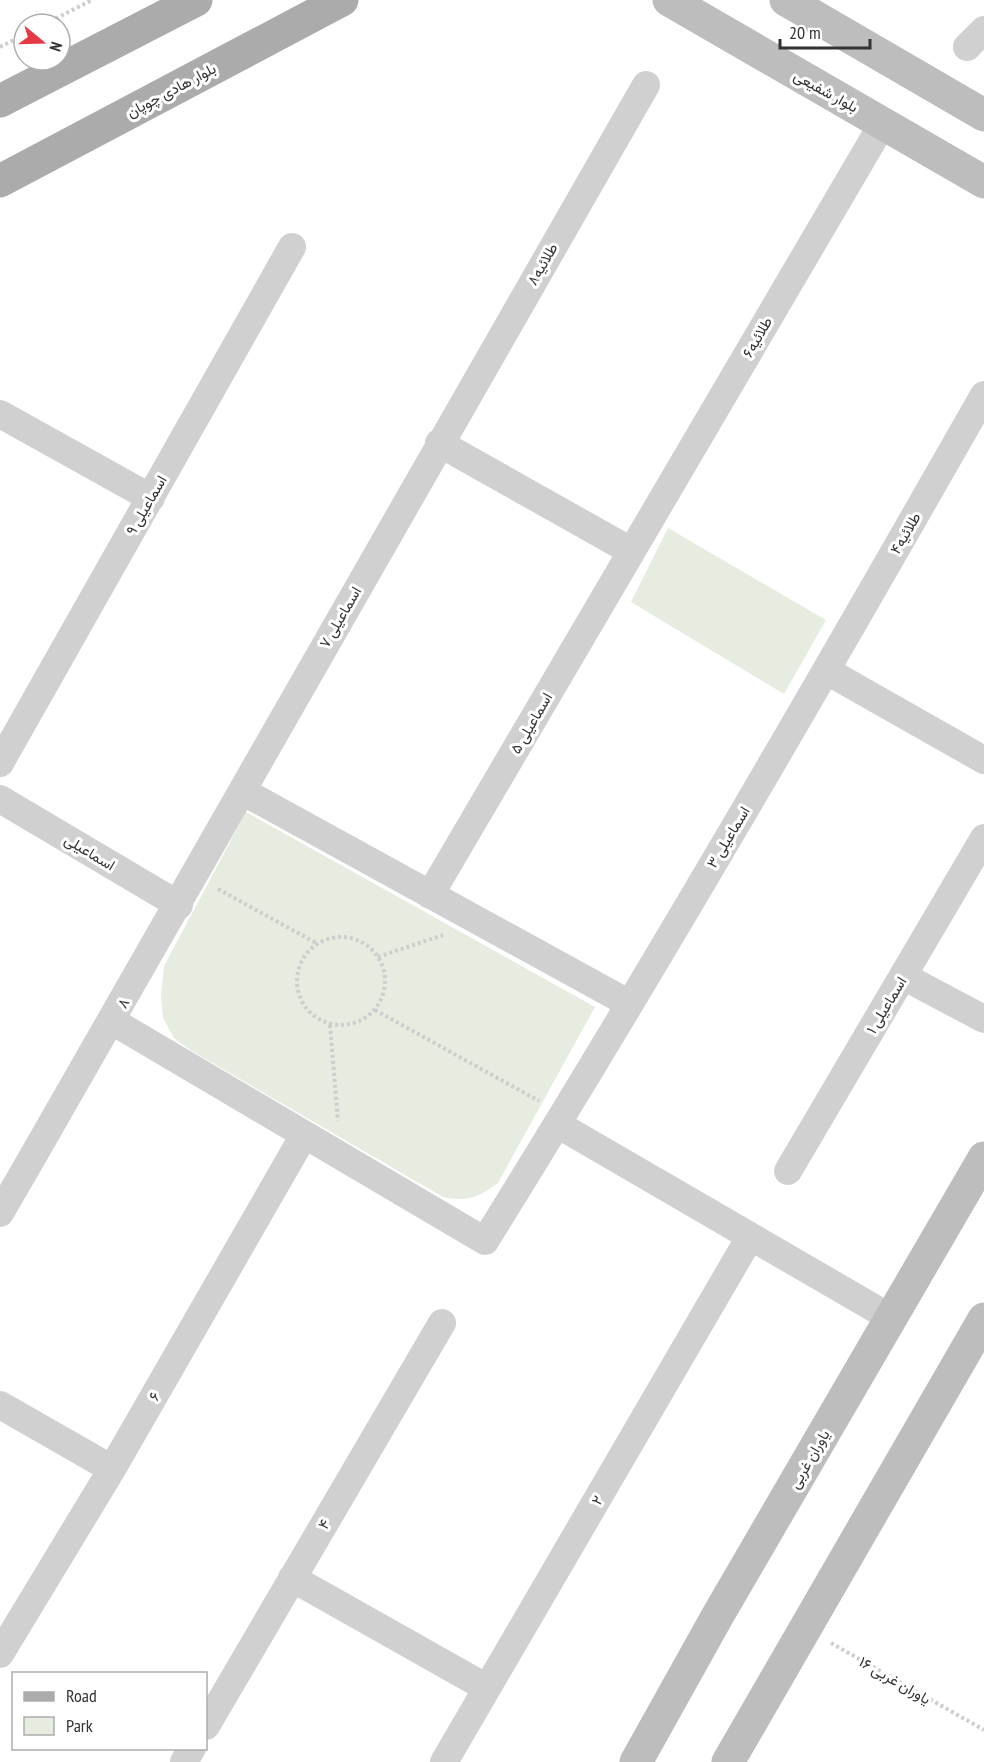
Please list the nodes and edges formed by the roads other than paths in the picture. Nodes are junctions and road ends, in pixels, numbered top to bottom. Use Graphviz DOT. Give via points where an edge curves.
graph roads {
  1 [pos="196,0"];
  2 [pos="342,0"];
  3 [pos="669,0"];
  4 [pos="786,0"];
  5 [pos="646,85"];
  6 [pos="0,101"];
  7 [pos="984,115"];
  8 [pos="883,123"];
  9 [pos="0,181"];
  10 [pos="984,182"];
  11 [pos="292,247"];
  12 [pos="984,395"];
  13 [pos="0,414"];
  14 [pos="439,444"];
  15 [pos="151,498"];
  16 [pos="631,551"];
  17 [pos="827,670"];
  18 [pos="984,760"];
  19 [pos="0,763"];
  20 [pos="242,791"];
  21 [pos="0,799"];
  22 [pos="984,838"];
  23 [pos="430,895"];
  24 [pos="179,905"];
  25 [pos="903,976"];
  26 [pos="628,1003"];
  27 [pos="984,1019"];
  28 [pos="112,1021"];
  29 [pos="560,1119"];
  30 [pos="304,1135"];
  31 [pos="984,1158"];
  32 [pos="788,1170"];
  33 [pos="0,1213"];
  34 [pos="750,1237"];
  35 [pos="891,1318"];
  36 [pos="984,1319"];
  37 [pos="442,1323"];
  38 [pos="0,1405"];
  39 [pos="111,1469"];
  40 [pos="292,1578"];
  41 [pos="0,1654"];
  42 [pos="487,1688"];
  43 [pos="207,1724"];
  44 [pos="444,1762"];
  45 [pos="636,1762"];
  46 [pos="728,1762"];
  1 -- 6 [label="main road"];
  2 -- 9 [label="main road, بلوار هادی چوپان"];
  3 -- 8 [label="main road, بلوار شفیعی"];
  4 -- 7 [label="main road"];
  5 -- 14 [label="street, طلائیه۸"];
  8 -- 10 [label="main road, بلوار شفیعی"];
  8 -- 16 [label="street, طلائیه۶"];
  11 -- 15 [label="street, اسماعیلی ۹"];
  12 -- 17 [label="street, طلائیه۴"];
  13 -- 15 [label="street"];
  14 -- 16 [label="street"];
  14 -- 20 [label="street, اسماعیلی ۷"];
  15 -- 19 [label="street, اسماعیلی ۹"];
  16 -- 23 [label="street, اسماعیلی ۵"];
  17 -- 18 [label="street"];
  17 -- 26 [label="street, اسماعیلی ۳"];
  20 -- 23 [label="street"];
  20 -- 24 [label="street, ۸"];
  21 -- 24 [label="street, اسماعیلی"];
  22 -- 25 [label="street, اسماعیلی ۱"];
  23 -- 26 [label="street"];
  24 -- 28 [label="street, ۸"];
  25 -- 27 [label="street"];
  25 -- 32 [label="street, اسماعیلی ۱"];
  26 -- 29 [label="street, اسماعیلی ۳"];
  28 -- 30 [label="street"];
  28 -- 33 [label="street, ۸"];
  29 -- 30 [label="street, اسماعیلی ۳" via="485,1241"];
  29 -- 34 [label="street"];
  30 -- 39 [label="street, ۶"];
  31 -- 35 [label="main road, یاوران غربی"];
  34 -- 35 [label="street"];
  34 -- 42 [label="street, ۲"];
  35 -- 45 [label="main road, یاوران غربی"];
  36 -- 46 [label="main road"];
  37 -- 40 [label="street, ۴"];
  38 -- 39 [label="street"];
  39 -- 41 [label="street, ۶"];
  40 -- 42 [label="street"];
  40 -- 43 [label="street, ۴"];
  42 -- 44 [label="street, ۲"];
}
